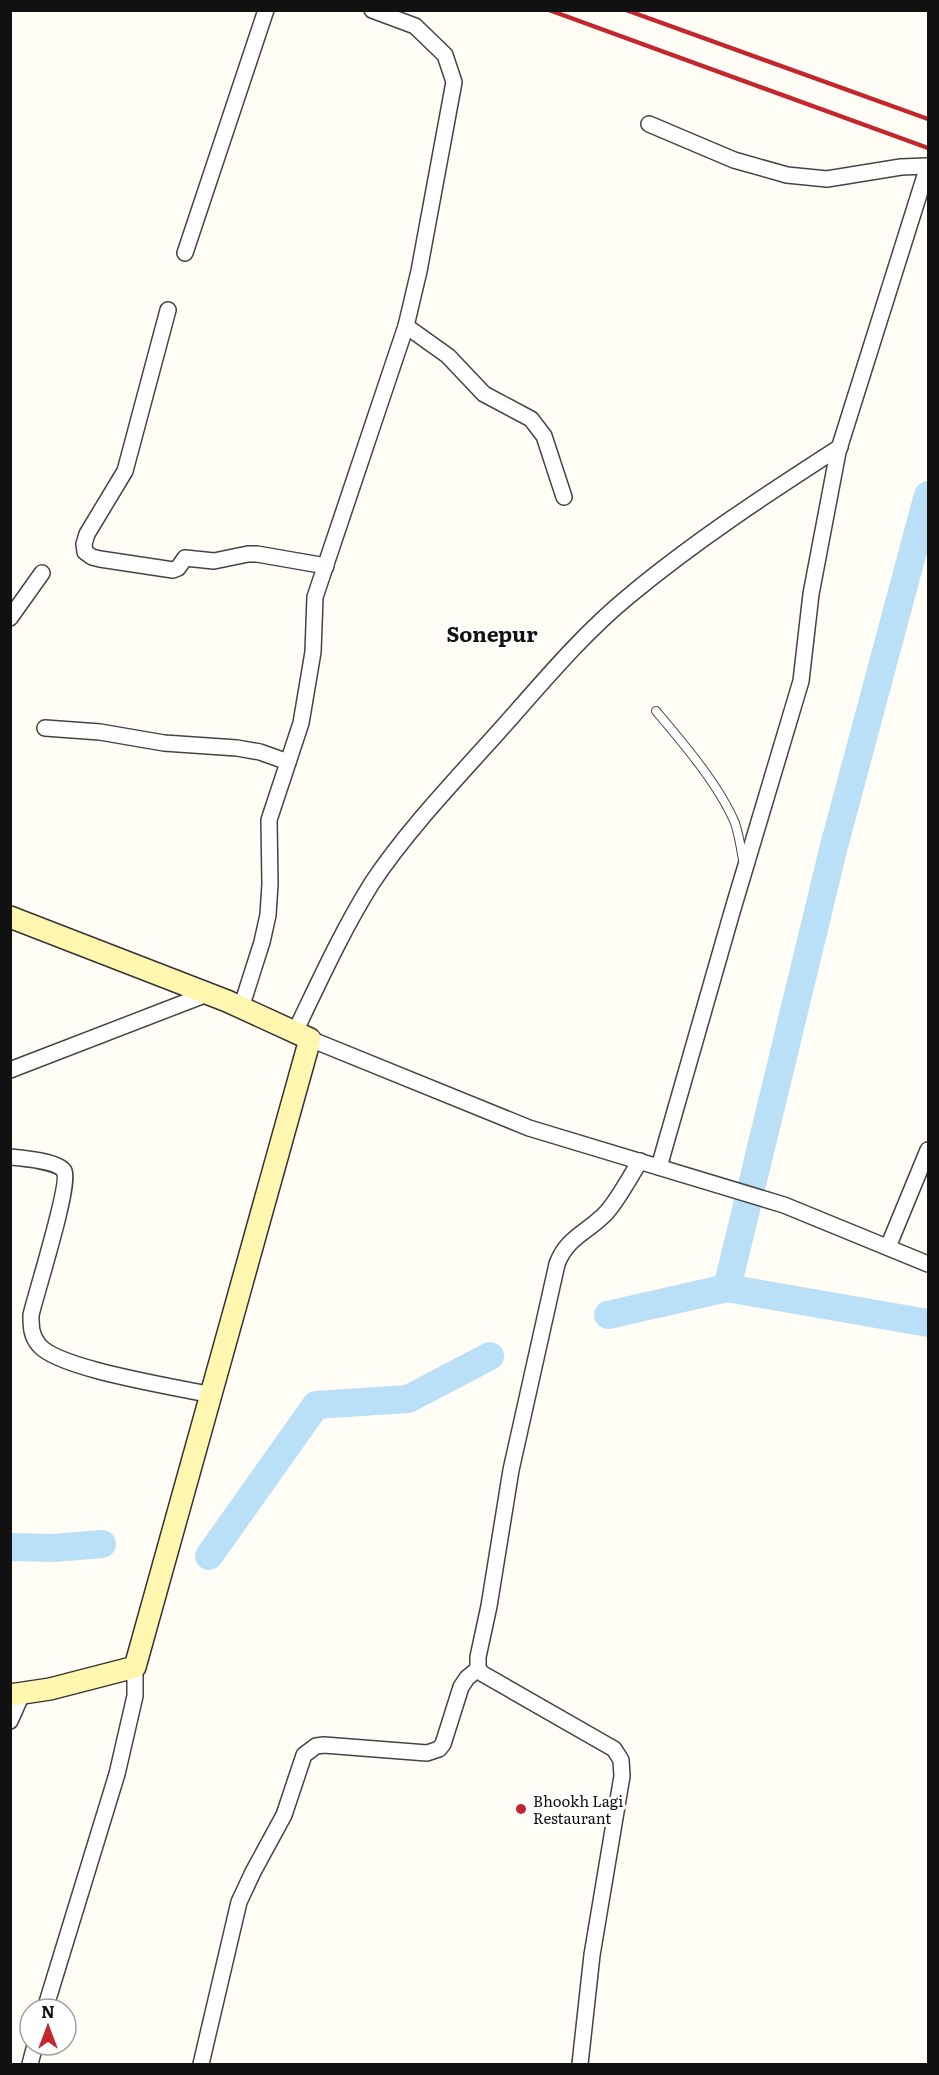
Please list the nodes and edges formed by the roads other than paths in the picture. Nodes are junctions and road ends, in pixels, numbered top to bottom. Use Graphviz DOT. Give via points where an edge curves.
graph roads {
  1 [pos="266,10"];
  2 [pos="372,10"];
  3 [pos="648,124"];
  4 [pos="928,166"];
  5 [pos="185,253"];
  6 [pos="168,310"];
  7 [pos="406,326"];
  8 [pos="840,447"];
  9 [pos="564,497"];
  10 [pos="326,566"];
  11 [pos="42,573"];
  12 [pos="10,618"];
  13 [pos="656,711"];
  14 [pos="45,728"];
  15 [pos="288,762"];
  16 [pos="745,872"];
  17 [pos="10,917"];
  18 [pos="207,993"];
  19 [pos="241,1008"];
  20 [pos="302,1036"];
  21 [pos="10,1070"];
  22 [pos="928,1150"];
  23 [pos="10,1157"];
  24 [pos="640,1161"];
  25 [pos="660,1167"];
  26 [pos="888,1247"];
  27 [pos="928,1264"];
  28 [pos="211,1395"];
  29 [pos="135,1667"];
  30 [pos="478,1669"];
  31 [pos="16,1695"];
  32 [pos="10,1721"];
  33 [pos="49,1997"];
  34 [pos="201,2064"];
  35 [pos="580,2064"];
  1 -- 5 [label="street"];
  2 -- 7 [label="street" via="415,26 445,55 453,82"];
  3 -- 4 [label="street" via="734,160 787,175 827,179"];
  4 -- 8 [label="street"];
  6 -- 10 [label="street" via="125,471 87,534 85,552 100,559 173,570 185,558 214,561 248,554"];
  7 -- 9 [label="street" via="448,356 484,394 531,419 544,436"];
  7 -- 10 [label="street"];
  8 -- 16 [label="street" via="811,594 801,681"];
  8 -- 20 [label="street" via="651,578 593,629 543,682 432,807 373,882 339,941"];
  10 -- 15 [label="street" via="315,597 308,689"];
  11 -- 12 [label="street"];
  13 -- 16 [label="lane" via="726,805 738,835"];
  14 -- 15 [label="street" via="237,748"];
  15 -- 19 [label="street" via="268,820 268,915"];
  16 -- 25 [label="street"];
  17 -- 18 [label="street"];
  18 -- 19 [label="street"];
  18 -- 21 [label="street"];
  19 -- 20 [label="street"];
  20 -- 24 [label="street" via="529,1128"];
  20 -- 28 [label="street"];
  22 -- 26 [label="street"];
  23 -- 28 [label="street" via="57,1165 65,1176 31,1315 31,1329 40,1347 76,1366"];
  24 -- 25 [label="street"];
  24 -- 30 [label="street" via="606,1213 569,1242 557,1264 511,1470"];
  25 -- 26 [label="street" via="784,1205"];
  26 -- 27 [label="street"];
  28 -- 29 [label="street"];
  29 -- 31 [label="street"];
  29 -- 33 [label="street" via="135,1696 117,1774"];
  30 -- 34 [label="street" via="461,1687 444,1744 439,1749 427,1753 324,1745 304,1755 284,1815 239,1902"];
  30 -- 35 [label="street" via="614,1749 621,1760 622,1776 592,1955"];
  31 -- 32 [label="street"];
}
